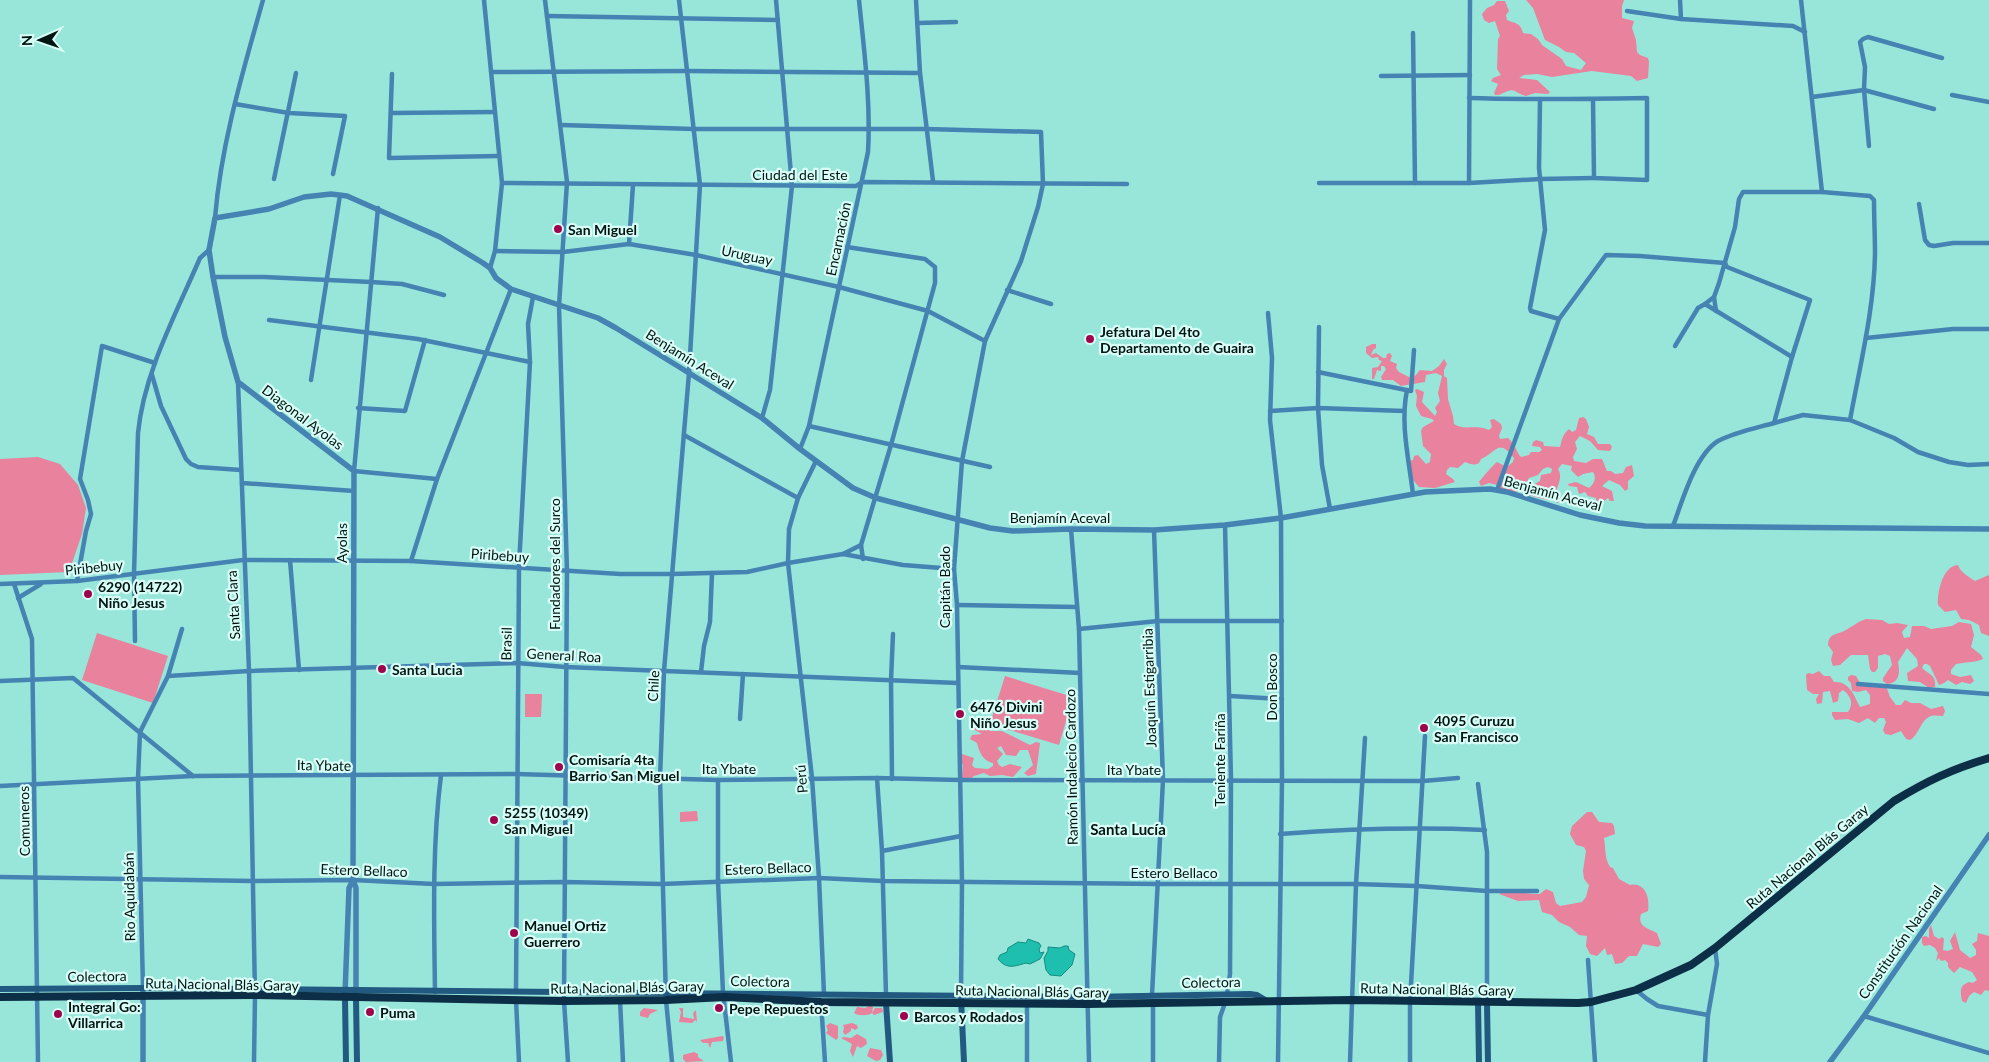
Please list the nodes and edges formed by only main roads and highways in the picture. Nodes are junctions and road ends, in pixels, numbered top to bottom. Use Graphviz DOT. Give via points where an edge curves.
graph roads {
  1 [pos="1989,758"];
  2 [pos="0,989"];
  3 [pos="143,991"];
  4 [pos="345,994"];
  5 [pos="356,994"];
  6 [pos="516,996"];
  7 [pos="0,997"];
  8 [pos="564,997"];
  9 [pos="666,997"];
  10 [pos="886,999"];
  11 [pos="961,999"];
  12 [pos="1087,1001"];
  13 [pos="1268,1002"];
  14 [pos="1478,1002"];
  15 [pos="1487,1003"];
  16 [pos="346,1062"];
  17 [pos="357,1062"];
  18 [pos="890,1062"];
  19 [pos="964,1062"];
  20 [pos="1479,1062"];
  21 [pos="1488,1062"];
  1 -- 15 [label="highway, Ruta Nacional Blás Garay" via="1925,782 1894,801 1690,965 1636,990 1591,1002"];
  2 -- 3 [label="main road, Colectora"];
  3 -- 4 [label="highway, Ruta Nacional Blás Garay"];
  3 -- 7 [label="highway, Ruta Nacional Blás Garay" via="37,998"];
  4 -- 5 [label="highway, Ruta Nacional Blás Garay"];
  4 -- 16 [label="main road"];
  5 -- 6 [label="highway, Ruta Nacional Blás Garay"];
  5 -- 6 [label="main road" via="435,992"];
  5 -- 17 [label="main road"];
  6 -- 8 [label="highway, Ruta Nacional Blás Garay"];
  8 -- 9 [label="main road"];
  8 -- 9 [label="highway, Ruta Nacional Blás Garay" via="620,1000"];
  9 -- 10 [label="highway, Ruta Nacional Blás Garay" via="724,995"];
  10 -- 11 [label="highway, Ruta Nacional Blás Garay"];
  10 -- 18 [label="main road"];
  11 -- 12 [label="main road, Colectora"];
  11 -- 12 [label="highway, Ruta Nacional Blás Garay" via="1027,1003"];
  11 -- 19 [label="main road"];
  12 -- 13 [label="highway, Ruta Nacional Blás Garay" via="1152,1004"];
  12 -- 13 [label="main road, Colectora" via="1152,995 1227,994 1256,995"];
  13 -- 14 [label="highway, Ruta Nacional Blás Garay"];
  14 -- 15 [label="highway, Ruta Nacional Blás Garay"];
  14 -- 20 [label="main road"];
  15 -- 21 [label="main road"];
}
